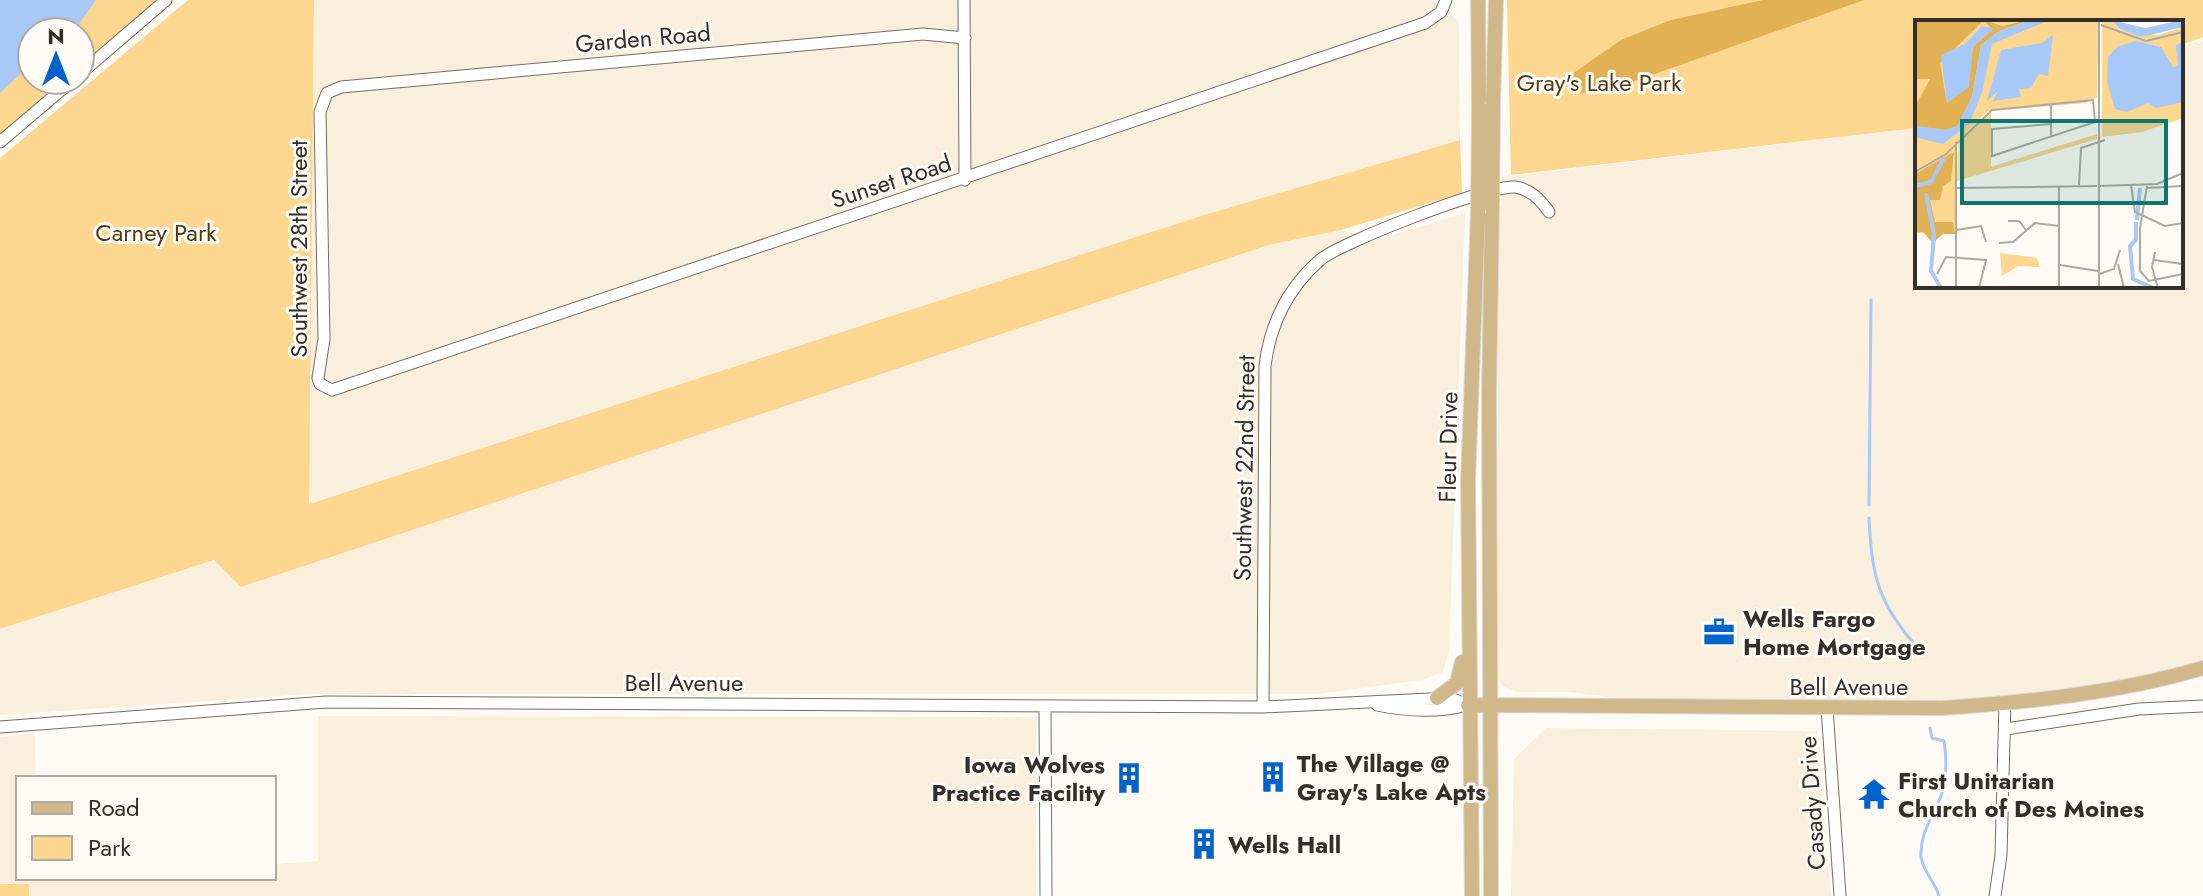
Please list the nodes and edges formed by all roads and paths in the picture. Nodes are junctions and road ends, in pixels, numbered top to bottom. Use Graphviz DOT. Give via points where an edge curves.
graph roads {
  1 [pos="166,0"];
  2 [pos="964,0"];
  3 [pos="1446,0"];
  4 [pos="1478,0"];
  5 [pos="1496,0"];
  6 [pos="965,38"];
  7 [pos="96,60"];
  8 [pos="327,93"];
  9 [pos="54,96"];
  10 [pos="1486,104"];
  11 [pos="0,142"];
  12 [pos="965,180"];
  13 [pos="1485,210"];
  14 [pos="1549,212"];
  15 [pos="338,388"];
  16 [pos="1468,618"];
  17 [pos="2203,668"];
  18 [pos="1437,698"];
  19 [pos="2005,702"];
  20 [pos="1369,703"];
  21 [pos="1468,705"];
  22 [pos="1489,705"];
  23 [pos="1045,706"];
  24 [pos="2203,706"];
  25 [pos="1263,707"];
  26 [pos="1827,708"];
  27 [pos="0,727"];
  28 [pos="2006,729"];
  29 [pos="1046,896"];
  30 [pos="1472,896"];
  31 [pos="1491,896"];
  32 [pos="1840,896"];
  33 [pos="1995,896"];
  1 -- 7 [label="street"];
  2 -- 6 [label="street"];
  3 -- 12 [label="street, Sunset Road" via="1441,12 1425,23"];
  4 -- 10 [label="main road, Fleur Drive"];
  5 -- 10 [label="main road, Fleur Drive"];
  6 -- 8 [label="street, Garden Road" via="923,34 341,87"];
  6 -- 12 [label="street"];
  8 -- 15 [label="street, Southwest 28th Street" via="320,112 324,339 318,378 325,388"];
  9 -- 11 [label="street"];
  10 -- 13 [label="main road, Fleur Drive, bridge"];
  12 -- 15 [label="street, Sunset Road"];
  13 -- 16 [label="main road, Fleur Drive" via="1468,456"];
  13 -- 22 [label="main road, Fleur Drive"];
  14 -- 25 [label="street, Southwest 22nd Street" via="1533,194 1517,187 1497,189 1356,239 1321,259 1289,293 1275,321 1265,366"];
  16 -- 18 [label="main road" via="1460,676"];
  16 -- 21 [label="main road, Fleur Drive"];
  17 -- 19 [label="main road, Bell Avenue" via="2165,679"];
  18 -- 20 [label="street, Bell Avenue"];
  18 -- 21 [label="street, Bell Avenue"];
  19 -- 26 [label="main road, Bell Avenue"];
  19 -- 28 [label="street"];
  20 -- 21 [label="street, Bell Avenue" via="1402,710"];
  20 -- 25 [label="street, Bell Avenue"];
  21 -- 22 [label="main road, Bell Avenue"];
  21 -- 30 [label="main road, Fleur Drive"];
  22 -- 26 [label="main road, Bell Avenue"];
  22 -- 31 [label="main road, Fleur Drive"];
  23 -- 25 [label="street, Bell Avenue"];
  23 -- 27 [label="street, Bell Avenue" via="326,702"];
  23 -- 29 [label="street"];
  24 -- 28 [label="street" via="2139,709"];
  26 -- 32 [label="street, Casady Drive"];
  28 -- 33 [label="street"];
}
